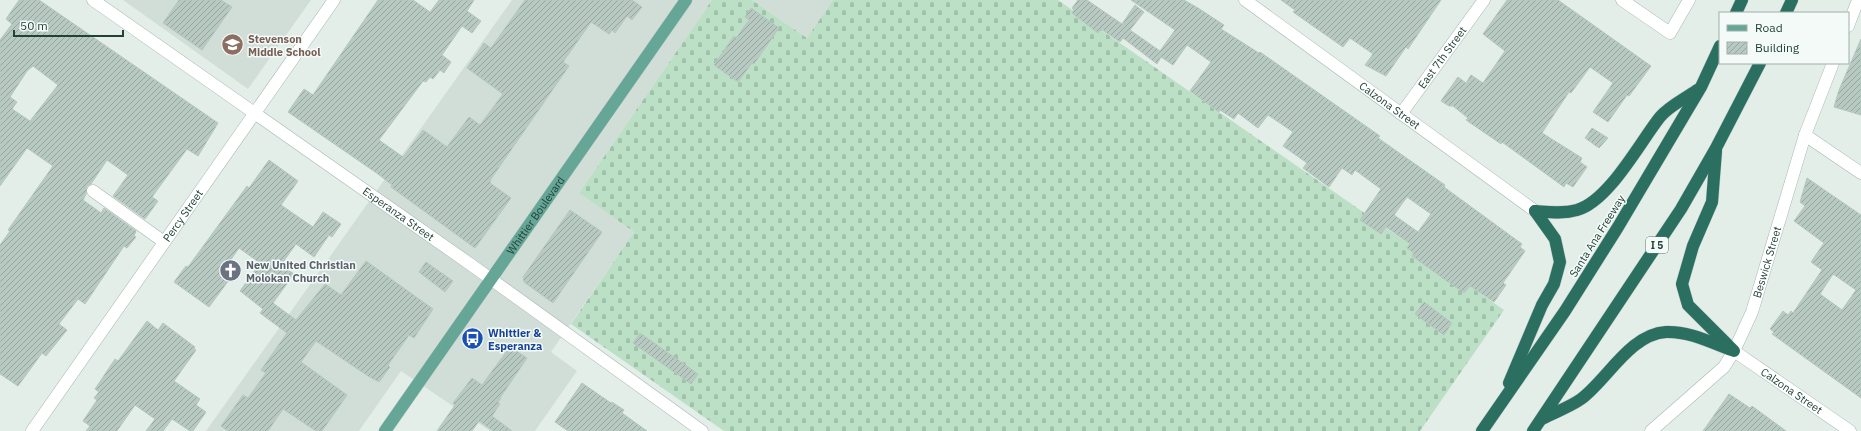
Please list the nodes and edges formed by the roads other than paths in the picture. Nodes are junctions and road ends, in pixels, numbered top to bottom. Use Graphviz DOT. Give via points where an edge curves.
graph roads {
  1 [pos="93,0"];
  2 [pos="334,0"];
  3 [pos="686,0"];
  4 [pos="1245,0"];
  5 [pos="1484,0"];
  6 [pos="1622,0"];
  7 [pos="1689,0"];
  8 [pos="1742,0"];
  9 [pos="1792,0"];
  10 [pos="1858,0"];
  11 [pos="1736,12"];
  12 [pos="1786,12"];
  13 [pos="1849,23"];
  14 [pos="1719,48"];
  15 [pos="1759,64"];
  16 [pos="1834,64"];
  17 [pos="1701,87"];
  18 [pos="255,113"];
  19 [pos="1401,114"];
  20 [pos="1805,135"];
  21 [pos="1716,148"];
  22 [pos="1861,173"];
  23 [pos="93,191"];
  24 [pos="1534,211"];
  25 [pos="164,242"];
  26 [pos="491,279"];
  27 [pos="1734,351"];
  28 [pos="1498,407"];
  29 [pos="1541,419"];
  30 [pos="32,431"];
  31 [pos="385,431"];
  32 [pos="702,431"];
  33 [pos="1482,431"];
  34 [pos="1533,431"];
  35 [pos="1652,431"];
  36 [pos="1850,431"];
  1 -- 18 [label="street, Esperanza Street"];
  2 -- 18 [label="street, Percy Street"];
  3 -- 26 [label="main road, Whittier Boulevard"];
  4 -- 19 [label="street, Calzona Street"];
  5 -- 19 [label="street, East 7th Street"];
  6 -- 7 [label="street" via="1670,33"];
  8 -- 11 [label="highway"];
  9 -- 12 [label="highway"];
  10 -- 13 [label="street"];
  14 -- 17 [label="highway, Santa Ana Freeway"];
  15 -- 21 [label="highway, I 5"];
  16 -- 20 [label="street, Beswick Street"];
  17 -- 24 [label="highway" via="1661,116 1614,180 1589,204 1579,210 1567,212"];
  17 -- 28 [label="highway, Santa Ana Freeway" via="1574,298"];
  18 -- 25 [label="street, Percy Street"];
  18 -- 26 [label="street, Esperanza Street"];
  19 -- 24 [label="street, Calzona Street"];
  20 -- 22 [label="street"];
  20 -- 27 [label="street, Beswick Street" via="1752,312"];
  21 -- 27 [label="highway" via="1712,202 1693,246 1682,284 1688,305"];
  21 -- 29 [label="highway, I 5" via="1681,209"];
  23 -- 25 [label="street"];
  24 -- 28 [label="highway" via="1556,239 1560,262 1554,284 1542,305"];
  25 -- 30 [label="street, Percy Street"];
  26 -- 31 [label="main road, Whittier Boulevard"];
  26 -- 32 [label="street, Esperanza Street"];
  27 -- 29 [label="highway" via="1687,334 1666,332 1648,336 1629,351 1581,400"];
  27 -- 35 [label="street, Beswick Street" via="1724,368"];
  27 -- 36 [label="street, Calzona Street"];
  28 -- 33 [label="highway, Santa Ana Freeway"];
  29 -- 34 [label="highway, I 5"];
}
